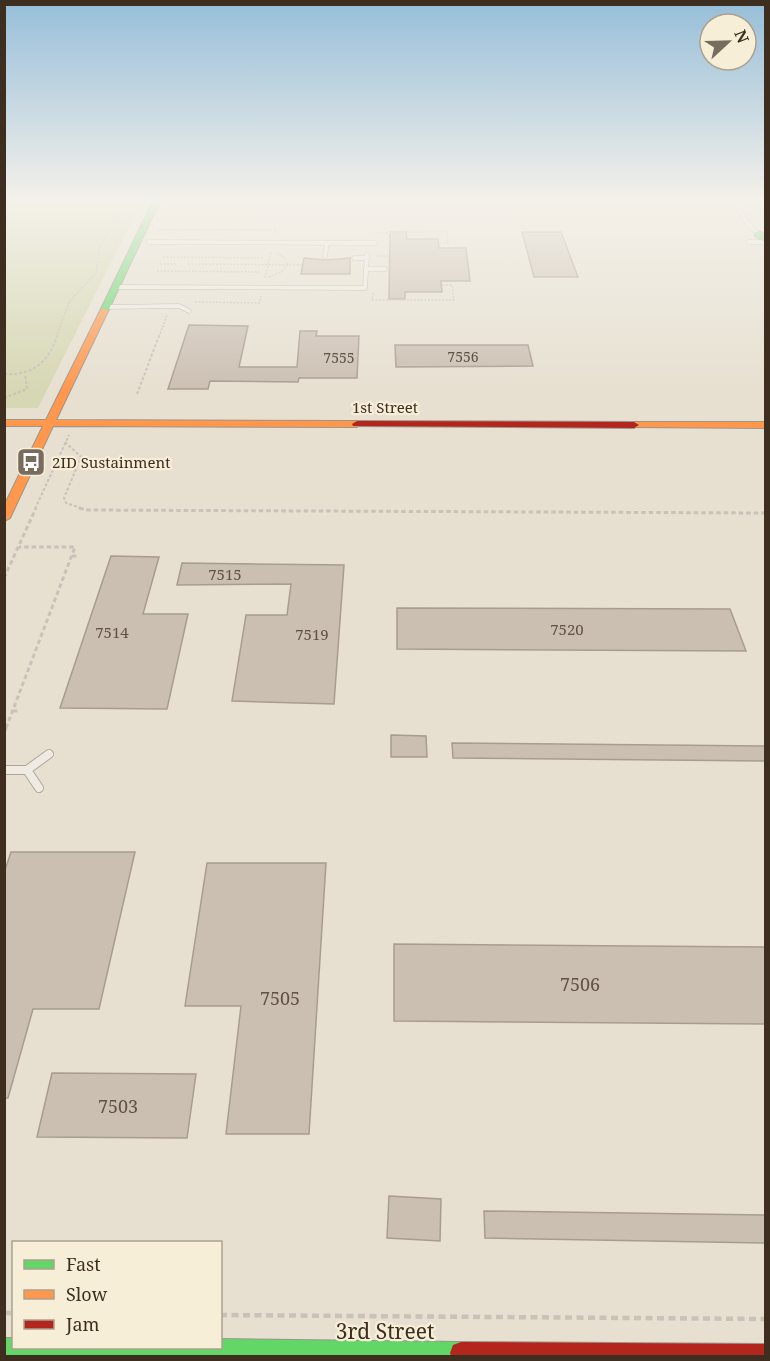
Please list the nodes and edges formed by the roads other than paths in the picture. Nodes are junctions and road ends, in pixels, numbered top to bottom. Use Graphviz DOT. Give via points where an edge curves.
graph roads {
  1 [pos="127,265"];
  2 [pos="366,265"];
  3 [pos="366,268"];
  4 [pos="385,269"];
  5 [pos="116,287"];
  6 [pos="106,307"];
  7 [pos="189,311"];
  8 [pos="4,423"];
  9 [pos="51,423"];
  10 [pos="765,425"];
  11 [pos="5,515"];
  12 [pos="48,754"];
  13 [pos="4,770"];
  14 [pos="27,771"];
  15 [pos="39,788"];
  16 [pos="4,1349"];
  17 [pos="765,1355"];
  1 -- 5 [label="main road"];
  2 -- 3 [label="lane"];
  3 -- 4 [label="lane"];
  3 -- 5 [label="lane" via="365,288"];
  5 -- 6 [label="main road"];
  6 -- 7 [label="lane" via="179,306"];
  6 -- 9 [label="main road"];
  8 -- 9 [label="main road, 1st Street"];
  9 -- 10 [label="main road, 1st Street"];
  9 -- 11 [label="main road"];
  12 -- 14 [label="lane"];
  13 -- 14 [label="lane"];
  14 -- 15 [label="lane"];
  16 -- 17 [label="main road, 3rd Street"];
}
